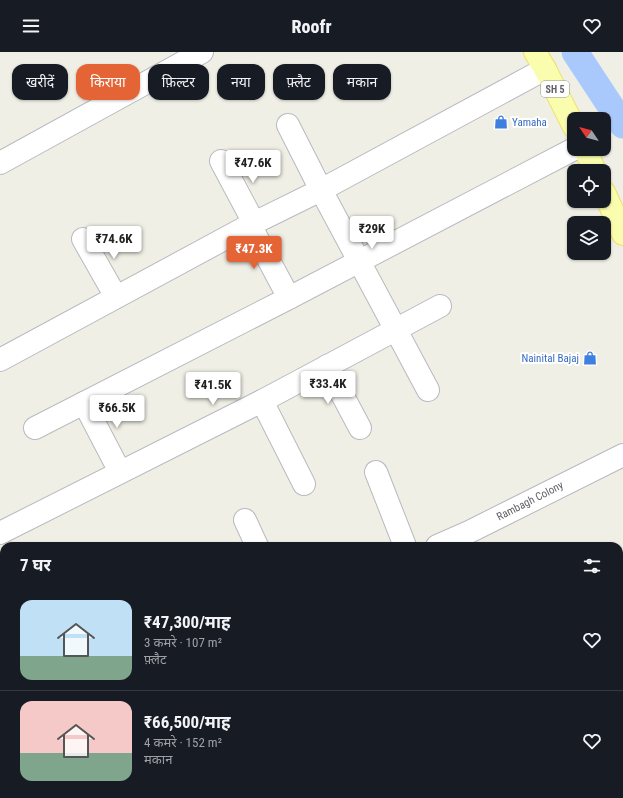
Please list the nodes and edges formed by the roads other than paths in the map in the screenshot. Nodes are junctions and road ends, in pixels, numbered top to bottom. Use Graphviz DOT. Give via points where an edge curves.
graph roads {
  1 [pos="202,52"];
  2 [pos="540,61"];
  3 [pos="567,113"];
  4 [pos="288,125"];
  5 [pos="567,153"];
  6 [pos="221,161"];
  7 [pos="0,163"];
  8 [pos="321,190"];
  9 [pos="611,207"];
  10 [pos="252,224"];
  11 [pos="623,234"];
  12 [pos="83,239"];
  13 [pos="359,262"];
  14 [pos="116,298"];
  15 [pos="289,298"];
  16 [pos="440,306"];
  17 [pos="396,329"];
  18 [pos="0,360"];
  19 [pos="327,366"];
  20 [pos="428,390"];
  21 [pos="262,401"];
  22 [pos="84,403"];
  23 [pos="35,428"];
  24 [pos="360,428"];
  25 [pos="623,455"];
  26 [pos="120,472"];
  27 [pos="376,472"];
  28 [pos="304,484"];
  29 [pos="245,520"];
  30 [pos="0,533"];
  31 [pos="471,539"];
  32 [pos="255,542"];
  33 [pos="403,542"];
  34 [pos="456,542"];
  1 -- 7 [label="street"];
  2 -- 3 [label="main road, SH 5"];
  2 -- 8 [label="street"];
  4 -- 8 [label="street"];
  5 -- 13 [label="street"];
  6 -- 10 [label="street"];
  8 -- 10 [label="street"];
  8 -- 13 [label="street"];
  9 -- 11 [label="main road"];
  10 -- 14 [label="street"];
  10 -- 15 [label="street"];
  12 -- 14 [label="street"];
  13 -- 15 [label="street"];
  13 -- 17 [label="street"];
  14 -- 18 [label="street"];
  15 -- 22 [label="street"];
  16 -- 17 [label="street"];
  17 -- 19 [label="street"];
  17 -- 20 [label="street"];
  19 -- 21 [label="street"];
  19 -- 24 [label="street"];
  21 -- 26 [label="street"];
  21 -- 28 [label="street"];
  22 -- 23 [label="street"];
  22 -- 26 [label="street"];
  25 -- 31 [label="street, Rambagh Colony"];
  26 -- 30 [label="street"];
  27 -- 33 [label="street"];
  29 -- 32 [label="street"];
  31 -- 34 [label="street, Rambagh Colony"];
}
